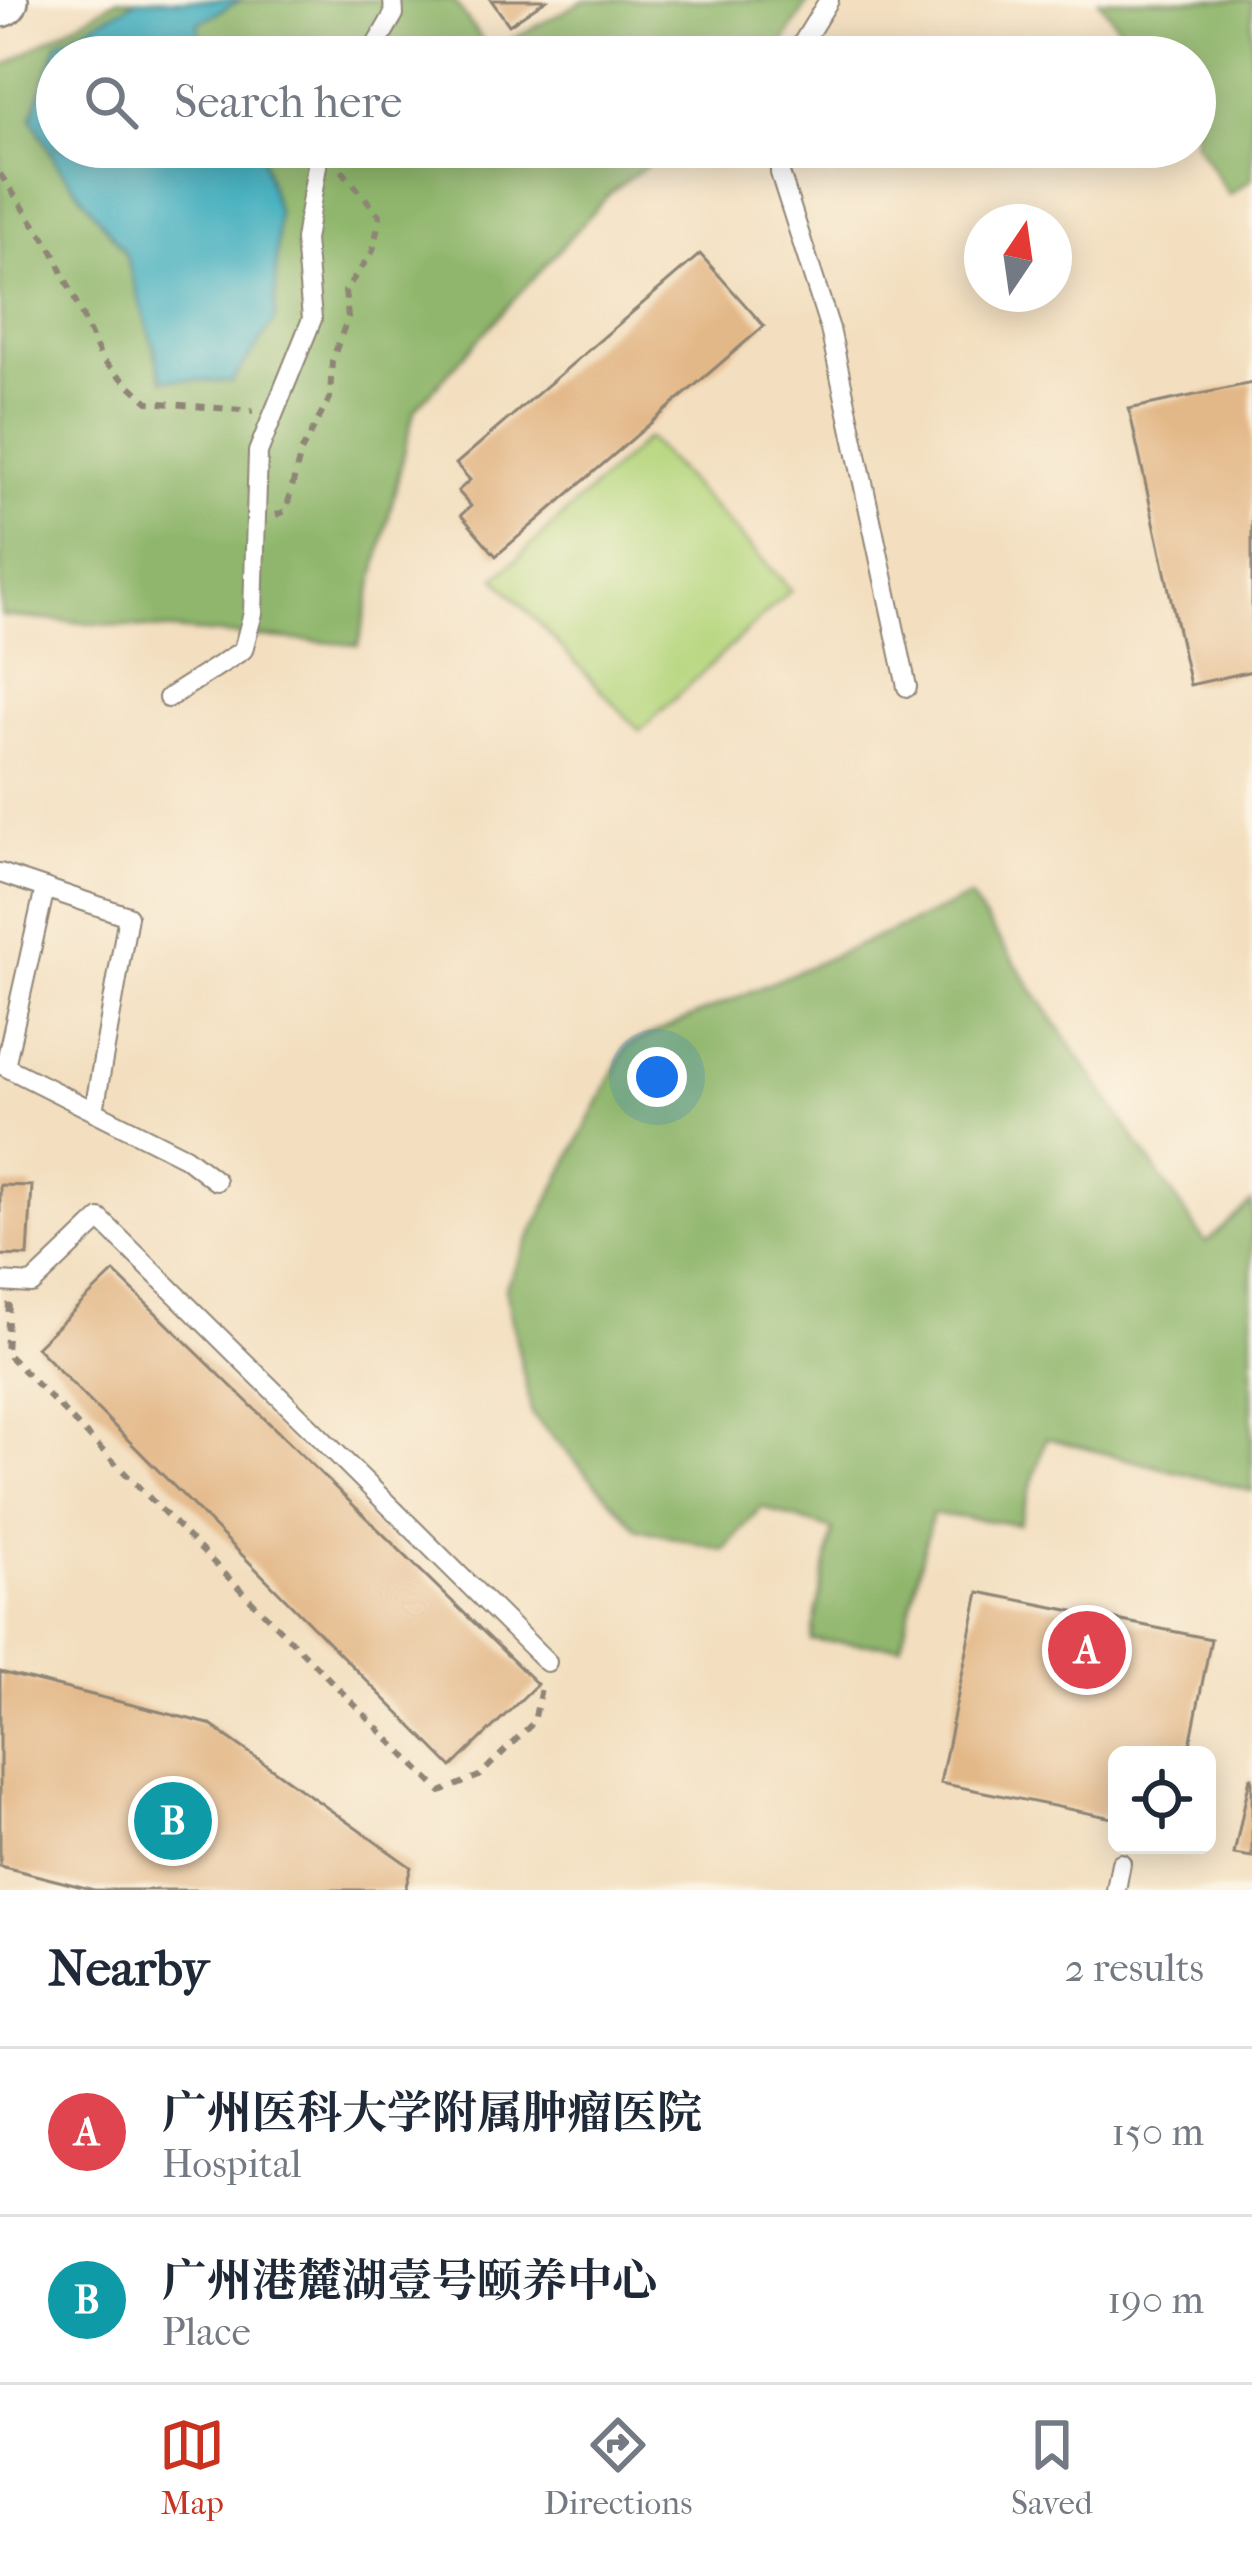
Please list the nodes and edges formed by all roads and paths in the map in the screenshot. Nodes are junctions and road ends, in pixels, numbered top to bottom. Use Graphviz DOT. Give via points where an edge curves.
graph roads {
  1 [pos="393,0"];
  2 [pos="829,0"];
  3 [pos="381,36"];
  4 [pos="807,36"];
  5 [pos="317,168"];
  6 [pos="780,168"];
  7 [pos="0,174"];
  8 [pos="272,413"];
  9 [pos="907,687"];
  10 [pos="168,698"];
  11 [pos="0,873"];
  12 [pos="44,888"];
  13 [pos="2,1065"];
  14 [pos="94,1111"];
  15 [pos="215,1181"];
  16 [pos="5,1282"];
  17 [pos="547,1662"];
  18 [pos="1121,1863"];
  19 [pos="1116,1890"];
  1 -- 3 [label="lane"];
  2 -- 4 [label="lane"];
  5 -- 8 [label="lane" via="305,240 311,319"];
  6 -- 9 [label="lane" via="830,329"];
  7 -- 8 [label="path" via="53,251 102,360 148,402"];
  8 -- 10 [label="lane" via="258,452 253,613 243,650"];
  11 -- 12 [label="lane"];
  12 -- 13 [label="lane"];
  12 -- 14 [label="lane" via="128,916"];
  13 -- 14 [label="lane"];
  14 -- 15 [label="lane"];
  16 -- 17 [label="lane" via="32,1284 100,1219"];
  16 -- 17 [label="path" via="6,1353 441,1792 479,1777 534,1722"];
  18 -- 19 [label="lane"];
}
